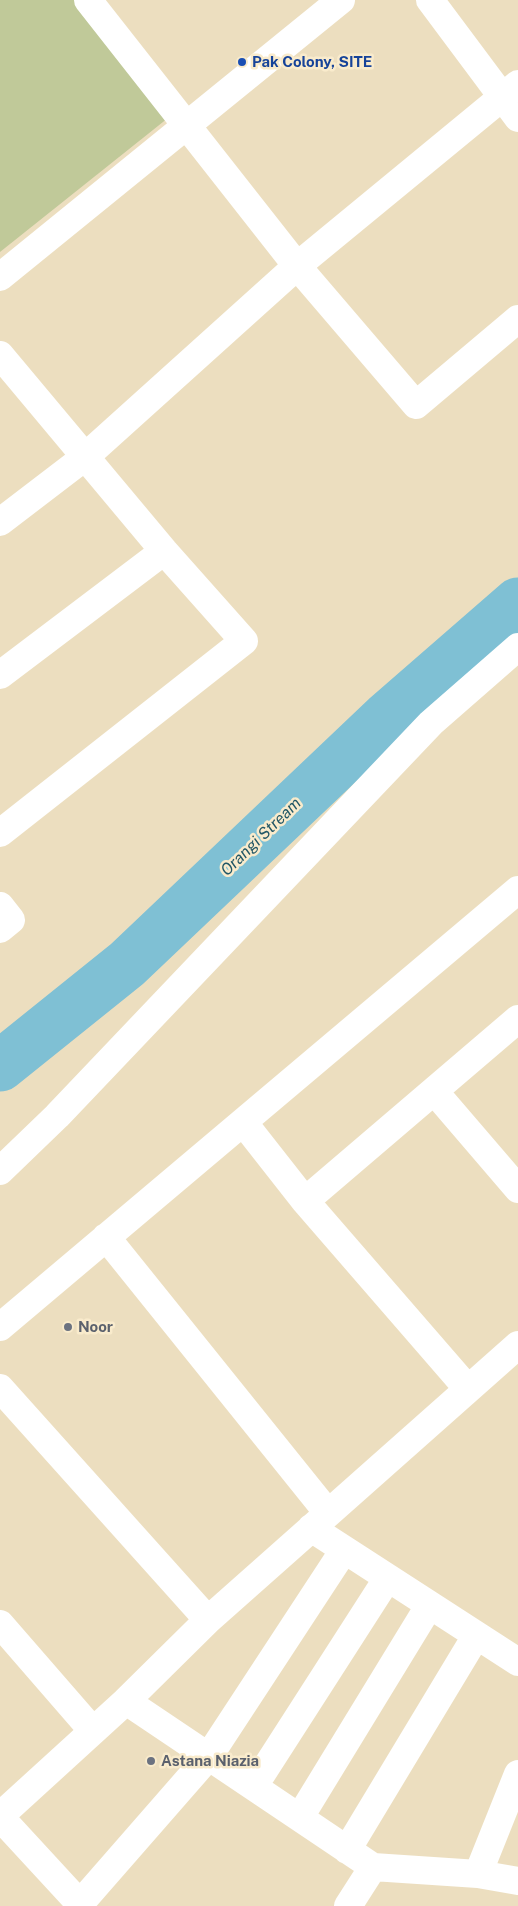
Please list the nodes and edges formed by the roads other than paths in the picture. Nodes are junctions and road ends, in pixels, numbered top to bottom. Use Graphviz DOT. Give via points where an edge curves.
graph roads {
  1 [pos="88,0"];
  2 [pos="341,0"];
  3 [pos="430,0"];
  4 [pos="513,100"];
  5 [pos="187,126"];
  6 [pos="297,266"];
  7 [pos="0,277"];
  8 [pos="518,320"];
  9 [pos="0,355"];
  10 [pos="84,457"];
  11 [pos="0,522"];
  12 [pos="164,552"];
  13 [pos="518,647"];
  14 [pos="0,675"];
  15 [pos="0,833"];
  16 [pos="518,890"];
  17 [pos="0,906"];
  18 [pos="0,929"];
  19 [pos="518,1019"];
  20 [pos="434,1091"];
  21 [pos="243,1122"];
  22 [pos="0,1171"];
  23 [pos="518,1189"];
  24 [pos="305,1201"];
  25 [pos="106,1237"];
  26 [pos="0,1327"];
  27 [pos="518,1345"];
  28 [pos="0,1388"];
  29 [pos="468,1389"];
  30 [pos="320,1520"];
  31 [pos="344,1550"];
  32 [pos="387,1578"];
  33 [pos="429,1606"];
  34 [pos="208,1620"];
  35 [pos="0,1624"];
  36 [pos="476,1636"];
  37 [pos="518,1662"];
  38 [pos="126,1701"];
  39 [pos="93,1731"];
  40 [pos="209,1756"];
  41 [pos="518,1774"];
  42 [pos="254,1786"];
  43 [pos="0,1816"];
  44 [pos="300,1817"];
  45 [pos="347,1850"];
  46 [pos="373,1867"];
  47 [pos="478,1874"];
  48 [pos="518,1881"];
  49 [pos="80,1905"];
  50 [pos="348,1906"];
  1 -- 5 [label="street"];
  2 -- 5 [label="street"];
  3 -- 4 [label="street"];
  4 -- 6 [label="street"];
  5 -- 6 [label="street"];
  5 -- 7 [label="street"];
  6 -- 8 [label="street" via="416,405"];
  6 -- 10 [label="street"];
  9 -- 10 [label="street"];
  10 -- 11 [label="street"];
  10 -- 12 [label="street"];
  12 -- 14 [label="street"];
  12 -- 15 [label="street" via="244,641"];
  13 -- 22 [label="street" via="431,724 57,1116"];
  16 -- 21 [label="street"];
  17 -- 18 [label="street" via="11,920"];
  19 -- 20 [label="street"];
  20 -- 23 [label="street"];
  20 -- 24 [label="street"];
  21 -- 24 [label="street"];
  21 -- 25 [label="street"];
  24 -- 29 [label="street"];
  25 -- 26 [label="street"];
  25 -- 30 [label="street"];
  27 -- 29 [label="street"];
  28 -- 34 [label="street"];
  29 -- 30 [label="street"];
  30 -- 31 [label="street"];
  30 -- 34 [label="street"];
  31 -- 32 [label="street"];
  31 -- 40 [label="street"];
  32 -- 33 [label="street"];
  32 -- 42 [label="street"];
  33 -- 36 [label="street"];
  33 -- 44 [label="street"];
  34 -- 38 [label="street"];
  35 -- 39 [label="street"];
  36 -- 37 [label="street"];
  36 -- 45 [label="street"];
  38 -- 39 [label="street"];
  38 -- 40 [label="street"];
  39 -- 43 [label="street"];
  40 -- 42 [label="street"];
  40 -- 49 [label="street"];
  41 -- 47 [label="street"];
  42 -- 44 [label="street"];
  43 -- 49 [label="street"];
  44 -- 45 [label="street"];
  45 -- 46 [label="street"];
  46 -- 47 [label="street"];
  46 -- 50 [label="street"];
  47 -- 48 [label="street"];
}
